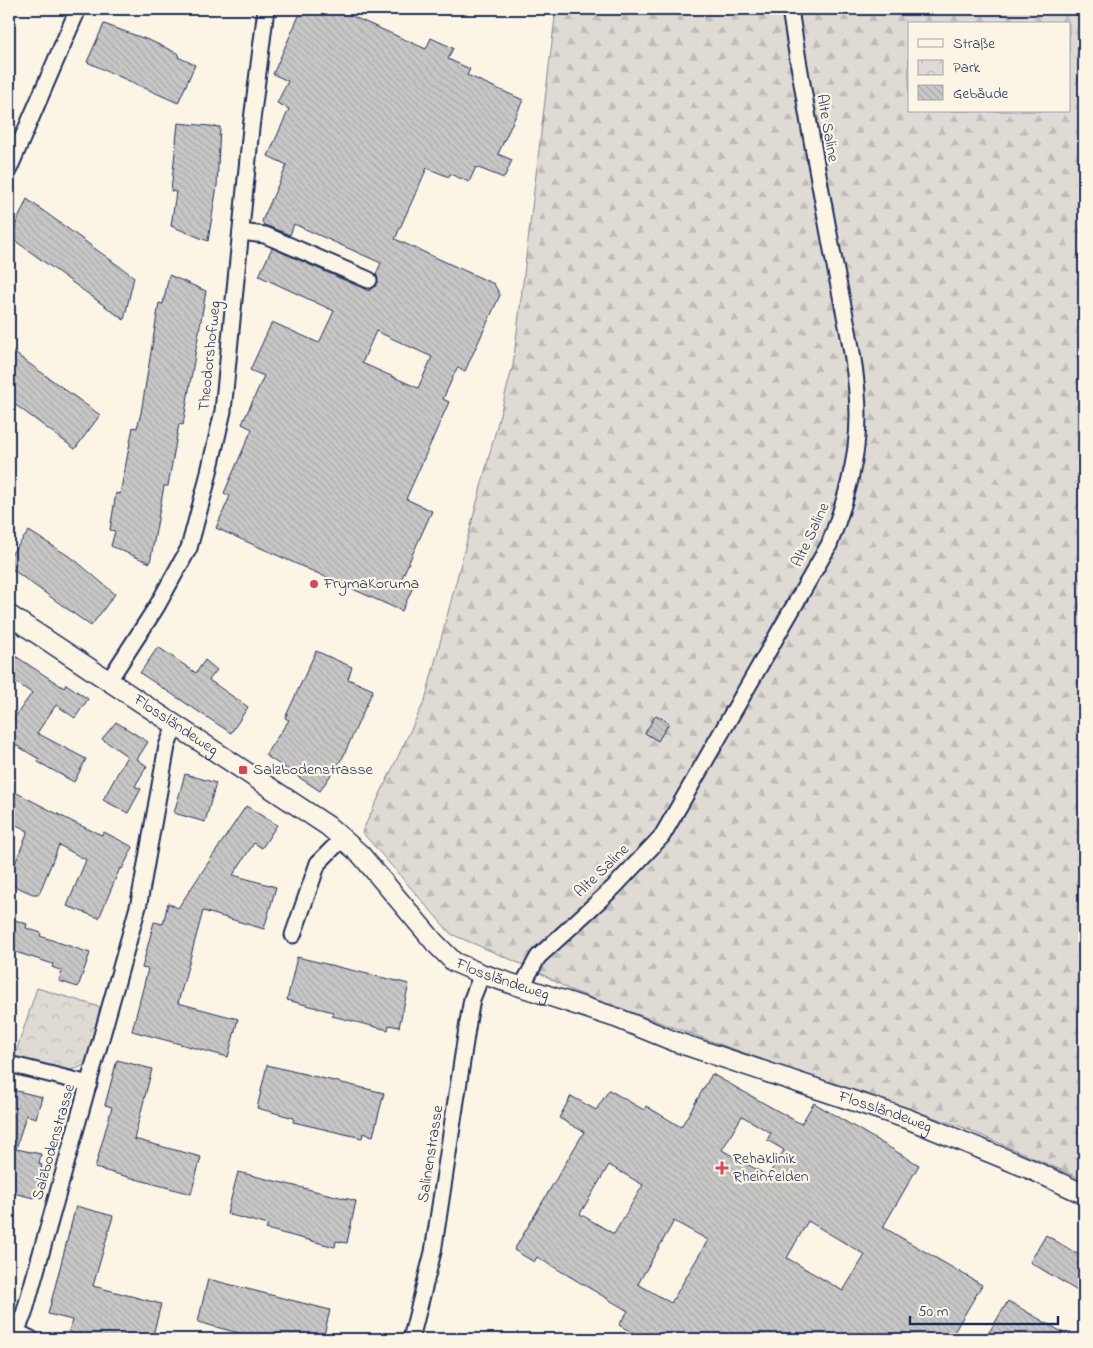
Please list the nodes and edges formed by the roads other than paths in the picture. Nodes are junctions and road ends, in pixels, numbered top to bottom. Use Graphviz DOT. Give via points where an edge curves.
graph roads {
  1 [pos="78,9"];
  2 [pos="266,9"];
  3 [pos="790,9"];
  4 [pos="9,169"];
  5 [pos="241,232"];
  6 [pos="369,280"];
  7 [pos="9,614"];
  8 [pos="108,682"];
  9 [pos="175,726"];
  10 [pos="342,838"];
  11 [pos="293,935"];
  12 [pos="482,974"];
  13 [pos="522,986"];
  14 [pos="9,1064"];
  15 [pos="89,1084"];
  16 [pos="1084,1194"];
  17 [pos="12,1330"];
  18 [pos="32,1339"];
  19 [pos="411,1339"];
  1 -- 4 [label="street"];
  2 -- 5 [label="street, Theodorshofweg"];
  3 -- 13 [label="street, Alte Saline" via="851,351 858,416 846,500 829,544 662,836 614,887 538,957"];
  5 -- 6 [label="street" via="264,236"];
  5 -- 8 [label="street, Theodorshofweg" via="223,411 188,548 157,606"];
  7 -- 8 [label="street, Flossländeweg"];
  8 -- 9 [label="street, Flossländeweg"];
  9 -- 10 [label="street, Flossländeweg" via="278,792"];
  9 -- 15 [label="street, Salzbodenstrasse" via="167,746 139,903"];
  10 -- 11 [label="street" via="318,863"];
  10 -- 12 [label="street, Flossländeweg" via="361,855 454,962"];
  12 -- 13 [label="street, Flossländeweg"];
  12 -- 19 [label="street, Salinenstrasse" via="472,999 433,1252"];
  13 -- 16 [label="street, Flossländeweg" via="676,1042 908,1119"];
  14 -- 15 [label="street"];
  15 -- 17 [label="street, Salzbodenstrasse" via="24,1314"];
  17 -- 18 [label="street"];
}
